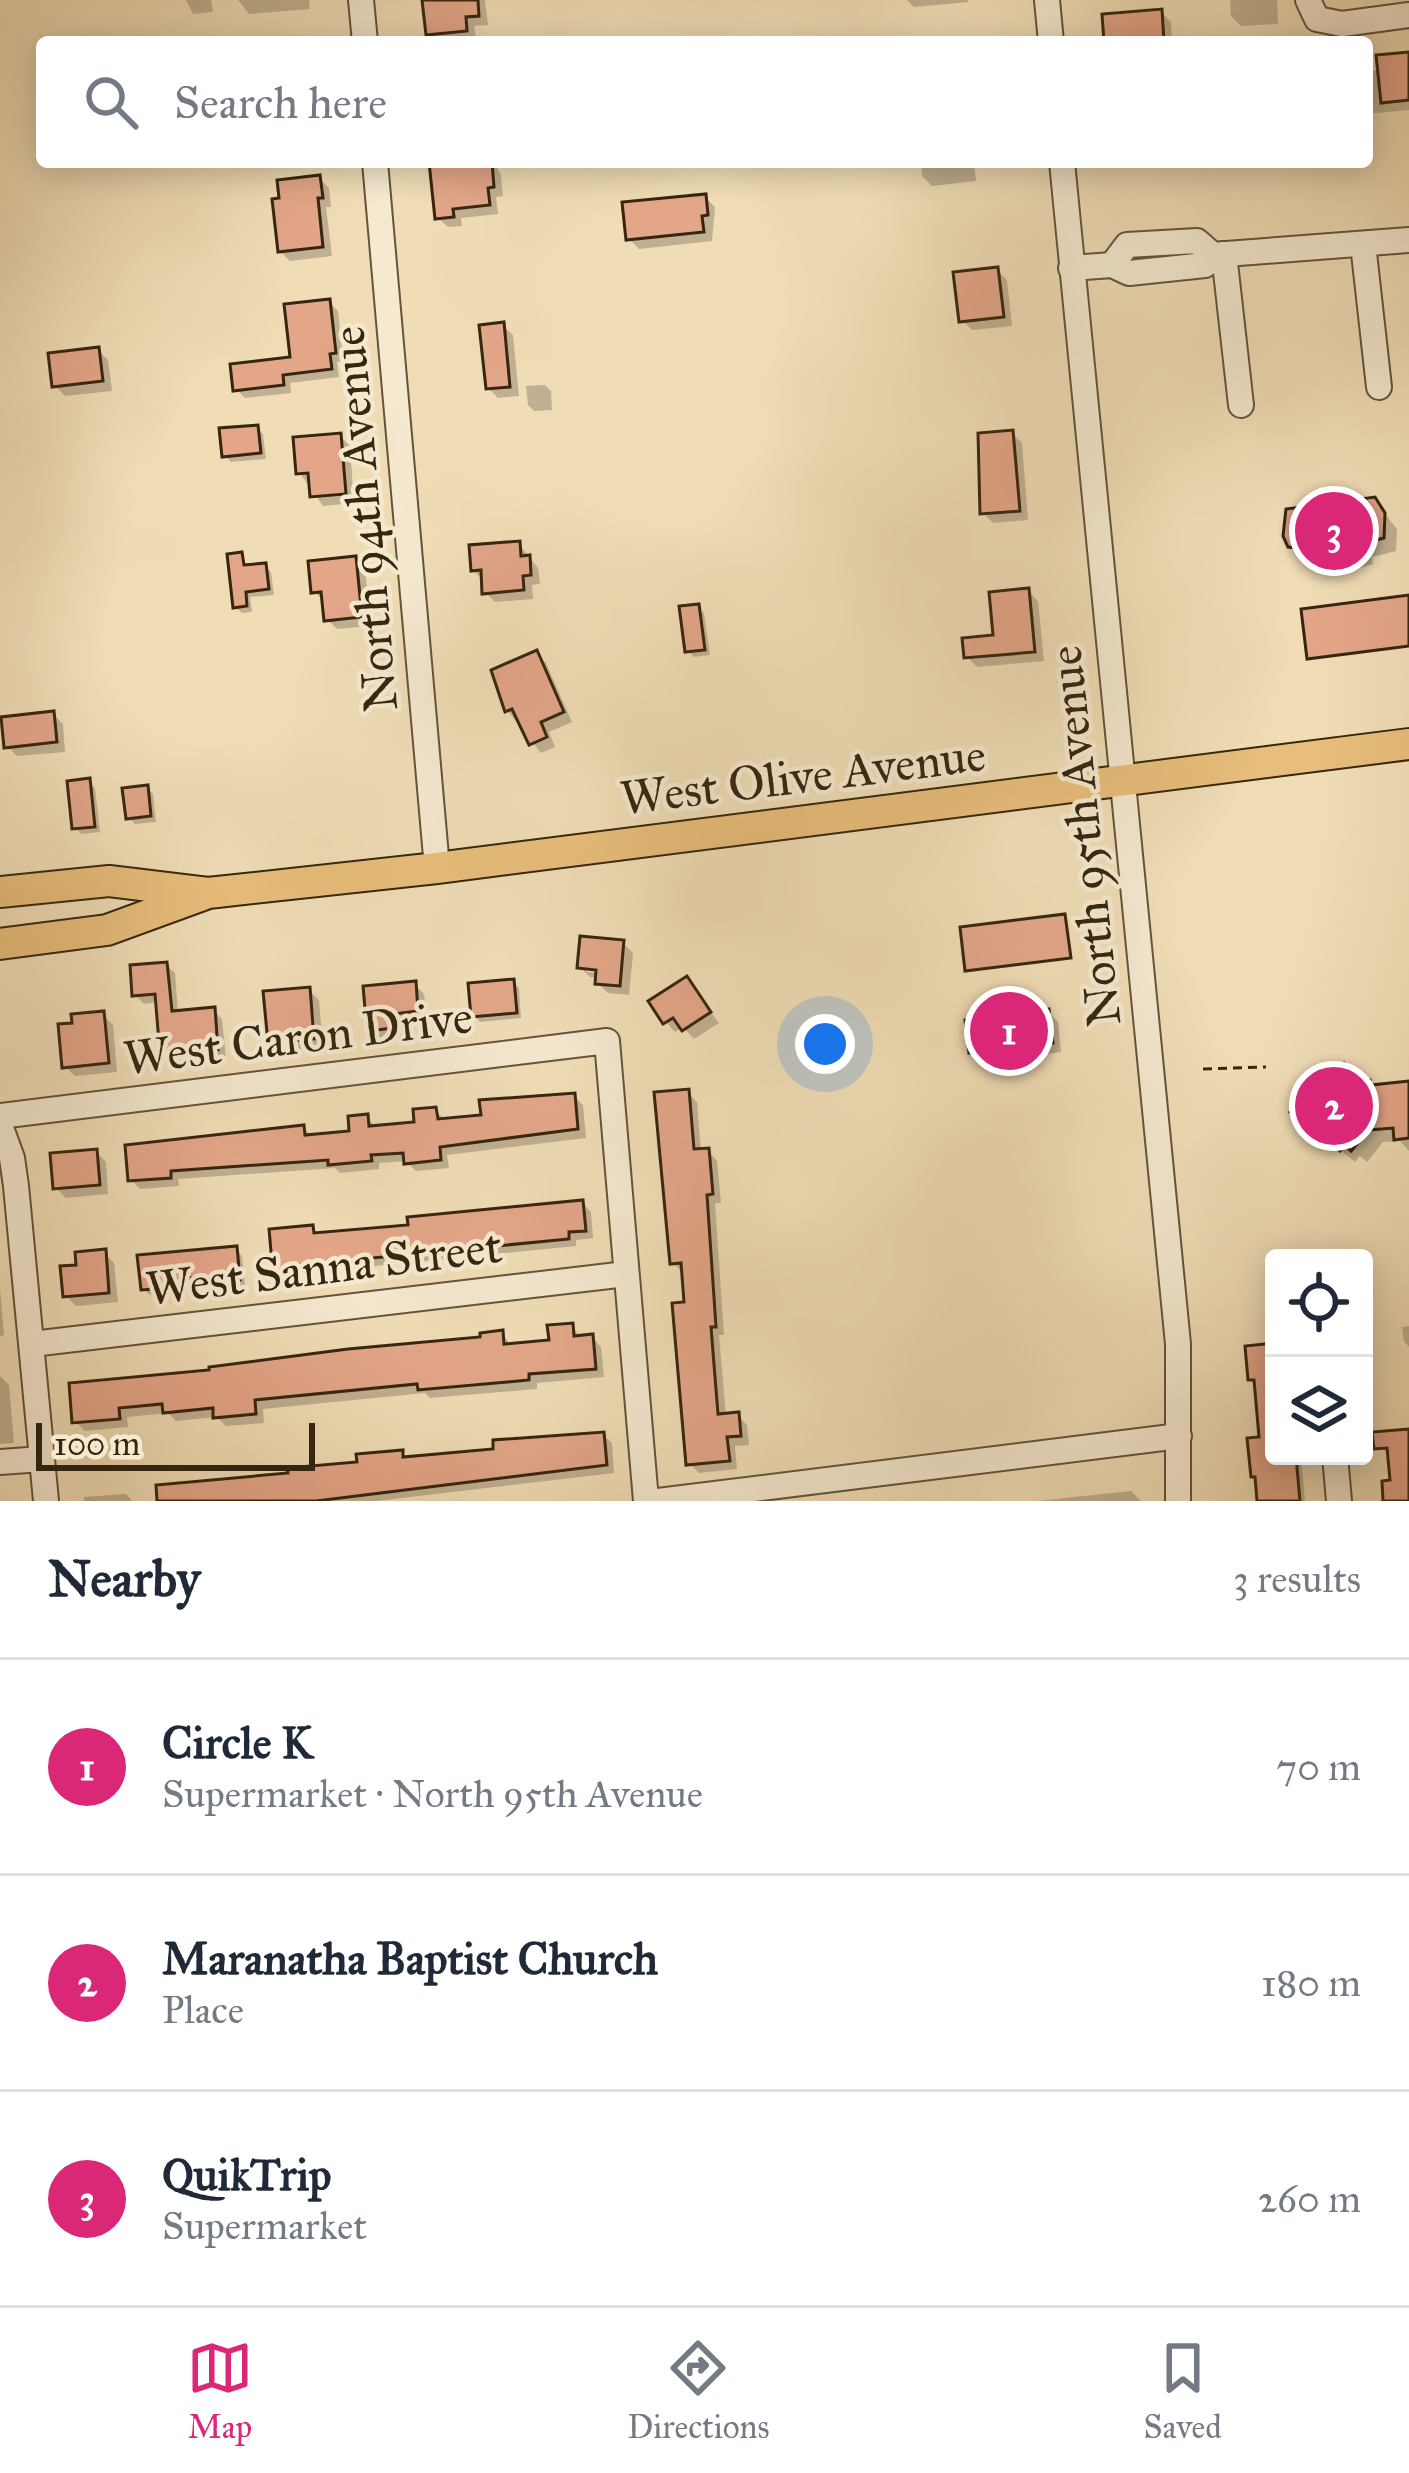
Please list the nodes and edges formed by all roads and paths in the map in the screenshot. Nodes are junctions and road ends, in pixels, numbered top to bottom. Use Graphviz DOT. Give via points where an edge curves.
graph roads {
  1 [pos="361,0"];
  2 [pos="1048,0"];
  3 [pos="1312,9"];
  4 [pos="1409,15"];
  5 [pos="364,36"];
  6 [pos="1051,36"];
  7 [pos="376,168"];
  8 [pos="1063,168"];
  9 [pos="1409,240"];
  10 [pos="1363,244"];
  11 [pos="1218,255"];
  12 [pos="1071,268"];
  13 [pos="1379,386"];
  14 [pos="1241,404"];
  15 [pos="1409,744"];
  16 [pos="1122,780"];
  17 [pos="437,868"];
  18 [pos="0,892"];
  19 [pos="208,893"];
  20 [pos="0,944"];
  21 [pos="1266,1067"];
  22 [pos="1203,1069"];
  23 [pos="0,1116"];
  24 [pos="0,1125"];
  25 [pos="10,1233"];
  26 [pos="626,1274"];
  27 [pos="32,1344"];
  28 [pos="1179,1436"];
  29 [pos="42,1459"];
  30 [pos="0,1462"];
  31 [pos="1336,1465"];
  32 [pos="46,1501"];
  33 [pos="646,1501"];
  34 [pos="658,1501"];
  35 [pos="1178,1501"];
  36 [pos="1339,1501"];
  1 -- 5 [label="street"];
  2 -- 6 [label="street"];
  3 -- 4 [label="street" via="1342,24"];
  7 -- 17 [label="street, North 94th Avenue"];
  8 -- 12 [label="street, North 95th Avenue"];
  9 -- 10 [label="street"];
  10 -- 11 [label="street"];
  10 -- 13 [label="street"];
  11 -- 12 [label="street" via="1205,266 1129,273 1112,265"];
  11 -- 14 [label="street"];
  12 -- 16 [label="street, North 95th Avenue"];
  15 -- 16 [label="main road, West Olive Avenue"];
  16 -- 17 [label="main road, West Olive Avenue"];
  16 -- 28 [label="street, North 95th Avenue" via="1178,1344"];
  17 -- 19 [label="main road, West Olive Avenue"];
  18 -- 19 [label="main road, West Olive Avenue" via="110,881"];
  19 -- 20 [label="main road, West Olive Avenue" via="107,930"];
  21 -- 22 [label="path"];
  23 -- 26 [label="street, West Caron Drive" via="607,1041"];
  24 -- 25 [label="street" via="12,1158"];
  25 -- 27 [label="street"];
  26 -- 27 [label="street, West Sanna Street"];
  26 -- 33 [label="street"];
  27 -- 29 [label="street"];
  28 -- 34 [label="street"];
  28 -- 35 [label="street, North 95th Avenue"];
  29 -- 30 [label="street"];
  29 -- 32 [label="street"];
  31 -- 36 [label="street"];
}
